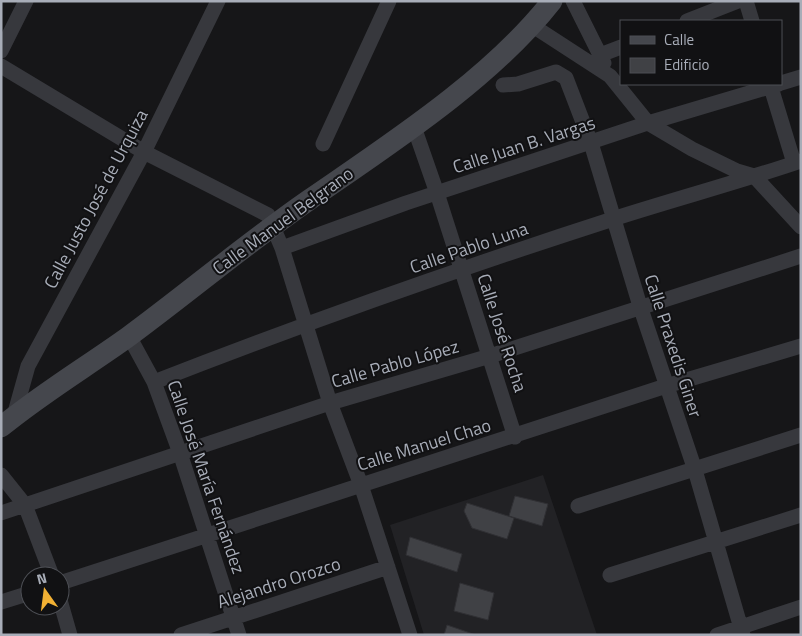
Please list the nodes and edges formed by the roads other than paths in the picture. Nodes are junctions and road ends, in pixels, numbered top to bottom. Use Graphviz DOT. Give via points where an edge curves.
graph roads {
  1 [pos="26,1"];
  2 [pos="218,1"];
  3 [pos="389,1"];
  4 [pos="552,1"];
  5 [pos="573,1"];
  6 [pos="738,1"];
  7 [pos="746,1"];
  8 [pos="690,20"];
  9 [pos="752,20"];
  10 [pos="533,26"];
  11 [pos="620,47"];
  12 [pos="1,51"];
  13 [pos="600,55"];
  14 [pos="1,66"];
  15 [pos="610,76"];
  16 [pos="801,77"];
  17 [pos="782,82"];
  18 [pos="503,85"];
  19 [pos="772,85"];
  20 [pos="775,85"];
  21 [pos="648,123"];
  22 [pos="414,127"];
  23 [pos="591,143"];
  24 [pos="323,144"];
  25 [pos="144,152"];
  26 [pos="798,162"];
  27 [pos="754,176"];
  28 [pos="437,193"];
  29 [pos="613,219"];
  30 [pos="273,225"];
  31 [pos="801,227"];
  32 [pos="282,248"];
  33 [pos="801,256"];
  34 [pos="462,270"];
  35 [pos="640,306"];
  36 [pos="306,323"];
  37 [pos="128,336"];
  38 [pos="801,346"];
  39 [pos="490,356"];
  40 [pos="154,382"];
  41 [pos="666,386"];
  42 [pos="330,403"];
  43 [pos="8,421"];
  44 [pos="801,435"];
  45 [pos="515,436"];
  46 [pos="180,453"];
  47 [pos="695,470"];
  48 [pos="1,475"];
  49 [pos="361,485"];
  50 [pos="25,505"];
  51 [pos="578,506"];
  52 [pos="1,513"];
  53 [pos="801,514"];
  54 [pos="206,536"];
  55 [pos="716,542"];
  56 [pos="48,566"];
  57 [pos="388,567"];
  58 [pos="610,575"];
  59 [pos="70,580"];
  60 [pos="20,596"];
  61 [pos="1,602"];
  62 [pos="801,607"];
  63 [pos="65,616"];
  64 [pos="234,618"];
  65 [pos="742,631"];
  66 [pos="70,635"];
  67 [pos="180,635"];
  68 [pos="239,635"];
  69 [pos="410,635"];
  70 [pos="717,635"];
  1 -- 12 [label="street"];
  2 -- 25 [label="street, Calle Justo José de Urquiza"];
  3 -- 24 [label="street"];
  4 -- 10 [label="street, Calle Manuel Belgrano"];
  5 -- 13 [label="street"];
  6 -- 8 [label="street"];
  7 -- 9 [label="street"];
  10 -- 15 [label="street"];
  10 -- 22 [label="street, Calle Manuel Belgrano"];
  11 -- 13 [label="street"];
  13 -- 15 [label="street"];
  14 -- 25 [label="street"];
  15 -- 21 [label="street"];
  16 -- 17 [label="street, Calle Juan B. Vargas"];
  18 -- 23 [label="street, Calle Praxedis Giner" via="560,73 566,78"];
  19 -- 21 [label="street, Calle Juan B. Vargas"];
  20 -- 26 [label="street"];
  21 -- 23 [label="street, Calle Juan B. Vargas"];
  21 -- 27 [label="street" via="692,149"];
  22 -- 28 [label="street, Calle José Rocha"];
  22 -- 30 [label="street, Calle Manuel Belgrano"];
  23 -- 28 [label="street, Calle Juan B. Vargas"];
  23 -- 29 [label="street, Calle Praxedis Giner"];
  25 -- 30 [label="street" via="260,210 268,215"];
  25 -- 43 [label="street, Calle Justo José de Urquiza" via="28,366"];
  26 -- 27 [label="street, Calle Pablo Luna"];
  27 -- 29 [label="street, Calle Pablo Luna"];
  27 -- 31 [label="street"];
  28 -- 32 [label="street, Calle Juan B. Vargas"];
  28 -- 34 [label="street, Calle José Rocha"];
  29 -- 34 [label="street, Calle Pablo Luna"];
  29 -- 35 [label="street, Calle Praxedis Giner"];
  30 -- 32 [label="street"];
  30 -- 37 [label="street, Calle Manuel Belgrano"];
  32 -- 36 [label="street"];
  33 -- 35 [label="street, Calle Pablo López"];
  34 -- 36 [label="street, Calle Pablo Luna"];
  34 -- 39 [label="street, Calle José Rocha"];
  35 -- 39 [label="street, Calle Pablo López"];
  35 -- 41 [label="street, Calle Praxedis Giner"];
  36 -- 40 [label="street, Calle Pablo Luna"];
  36 -- 42 [label="street"];
  37 -- 40 [label="street, Calle José María Fernández"];
  37 -- 43 [label="street, Calle Manuel Belgrano"];
  38 -- 41 [label="street, Calle Manuel Chao"];
  39 -- 42 [label="street, Calle Pablo López"];
  39 -- 45 [label="street, Calle José Rocha"];
  40 -- 46 [label="street, Calle José María Fernández"];
  41 -- 45 [label="street, Calle Manuel Chao"];
  41 -- 47 [label="street, Calle Praxedis Giner"];
  42 -- 46 [label="street, Calle Pablo López"];
  42 -- 49 [label="street"];
  44 -- 47 [label="street"];
  45 -- 49 [label="street, Calle Manuel Chao"];
  46 -- 50 [label="street, Calle Pablo López"];
  46 -- 54 [label="street, Calle José María Fernández"];
  47 -- 51 [label="street"];
  47 -- 55 [label="street, Calle Praxedis Giner"];
  48 -- 50 [label="street"];
  49 -- 54 [label="street, Calle Manuel Chao"];
  49 -- 57 [label="street"];
  50 -- 52 [label="street, Calle Pablo López"];
  50 -- 56 [label="street"];
  53 -- 55 [label="street"];
  54 -- 59 [label="street, Calle Manuel Chao"];
  54 -- 64 [label="street, Calle José María Fernández"];
  55 -- 58 [label="street"];
  55 -- 65 [label="street, Calle Praxedis Giner"];
  57 -- 64 [label="street, Alejandro Orozco"];
  57 -- 69 [label="street"];
  60 -- 61 [label="street"];
  62 -- 65 [label="street"];
  63 -- 66 [label="street"];
  64 -- 67 [label="street, Alejandro Orozco"];
  64 -- 68 [label="street, Calle José María Fernández"];
  65 -- 70 [label="street"];
}
